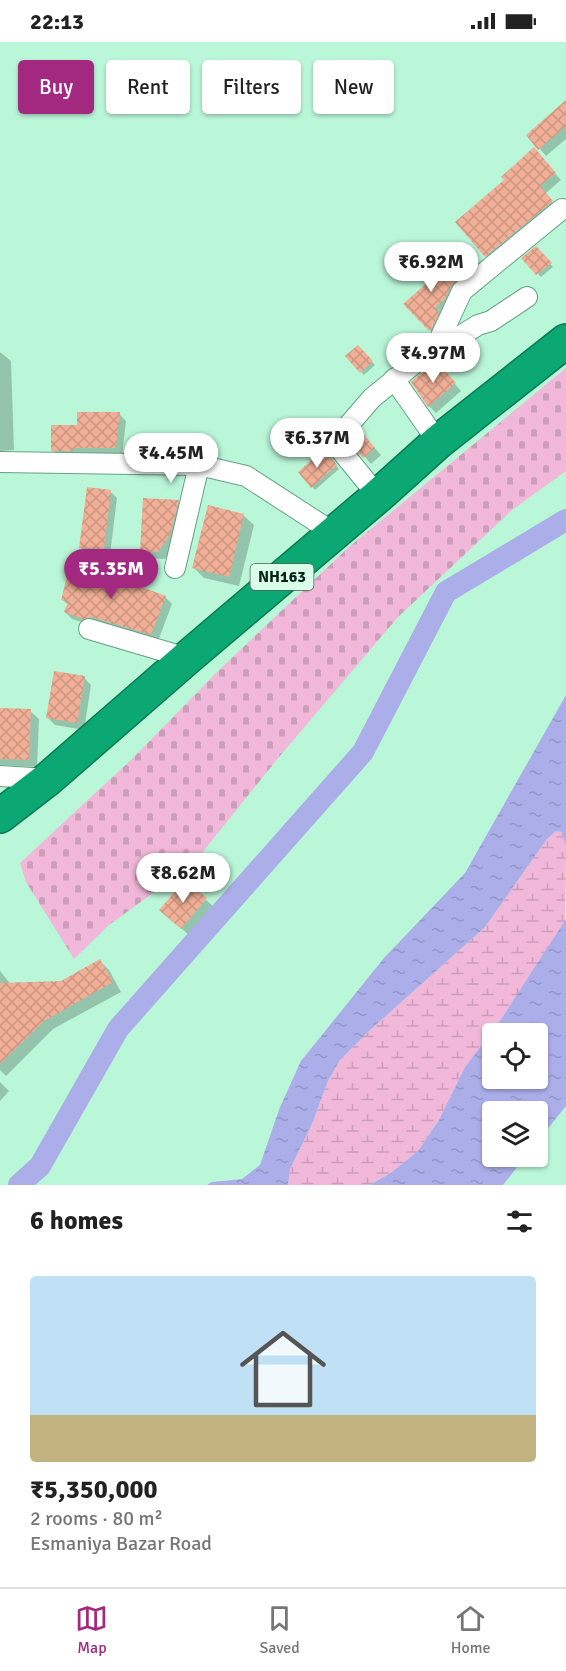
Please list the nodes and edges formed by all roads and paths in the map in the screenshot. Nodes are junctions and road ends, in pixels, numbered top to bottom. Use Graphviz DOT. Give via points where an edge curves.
graph roads {
  1 [pos="562,209"];
  2 [pos="527,297"];
  3 [pos="566,341"];
  4 [pos="437,345"];
  5 [pos="394,379"];
  6 [pos="438,442"];
  7 [pos="0,462"];
  8 [pos="199,465"];
  9 [pos="378,496"];
  10 [pos="334,533"];
  11 [pos="175,568"];
  12 [pos="89,629"];
  13 [pos="187,658"];
  14 [pos="0,776"];
  15 [pos="48,779"];
  16 [pos="0,816"];
  1 -- 4 [label="street" via="462,291"];
  2 -- 4 [label="street" via="446,345"];
  3 -- 6 [label="highway, NH163"];
  4 -- 5 [label="street"];
  5 -- 6 [label="street"];
  5 -- 9 [label="street" via="334,442"];
  6 -- 9 [label="highway, NH163"];
  7 -- 8 [label="street"];
  8 -- 10 [label="street" via="246,476"];
  8 -- 11 [label="street"];
  9 -- 10 [label="highway, NH163"];
  10 -- 13 [label="highway, NH163"];
  12 -- 13 [label="street"];
  13 -- 15 [label="highway, NH163"];
  14 -- 15 [label="street"];
  15 -- 16 [label="highway, NH163"];
}
